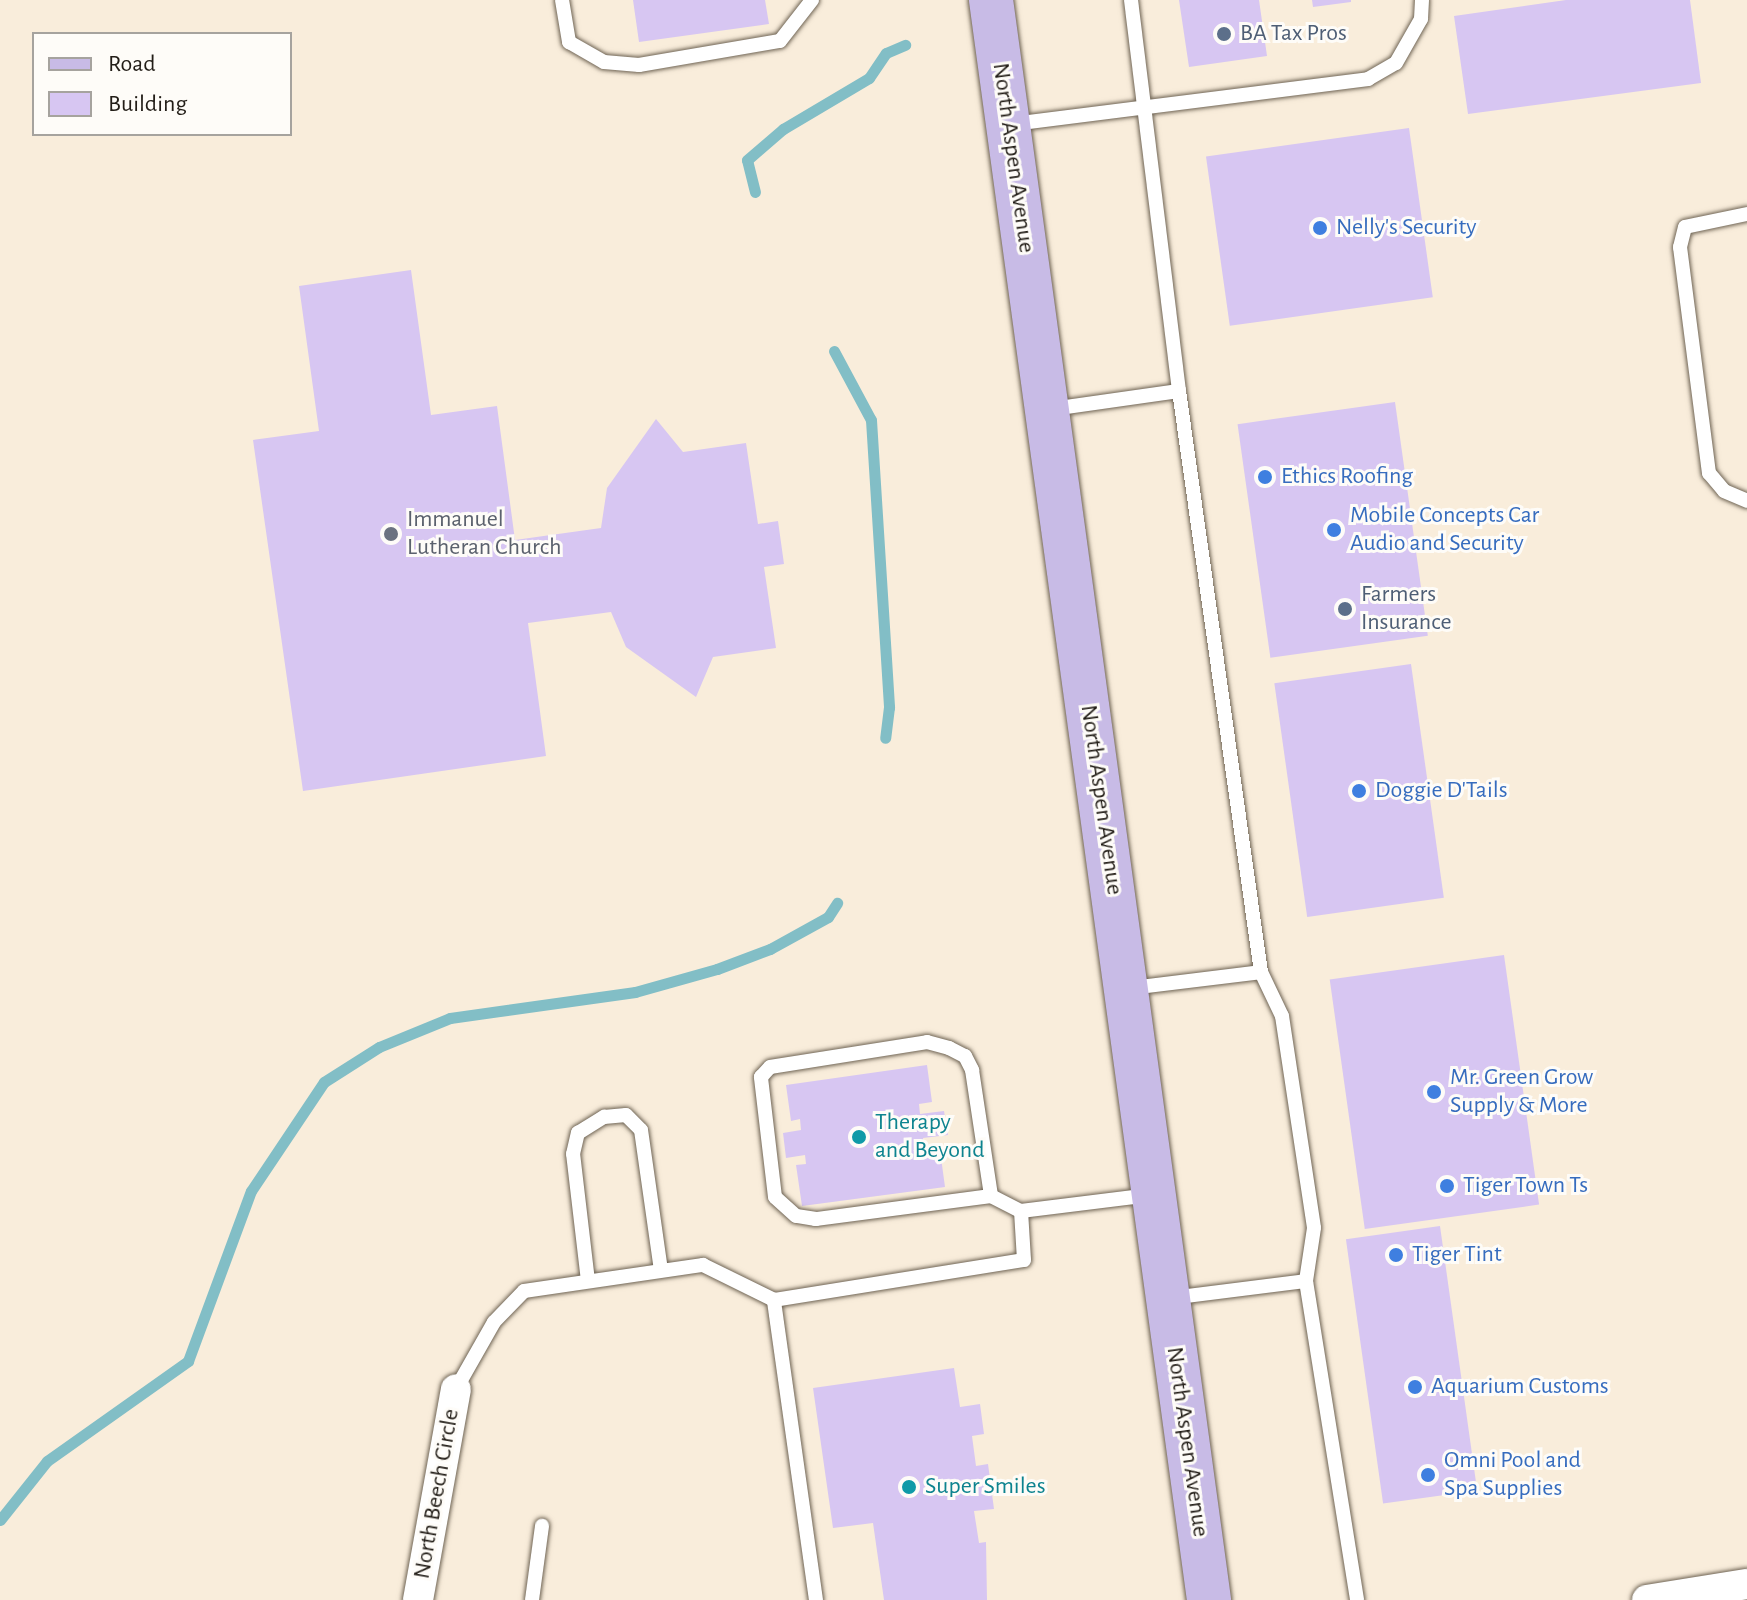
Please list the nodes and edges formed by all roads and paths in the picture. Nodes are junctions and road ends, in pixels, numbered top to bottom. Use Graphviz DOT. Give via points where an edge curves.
graph roads {
  1 [pos="562,0"];
  2 [pos="812,0"];
  3 [pos="991,0"];
  4 [pos="1131,0"];
  5 [pos="1422,0"];
  6 [pos="1145,108"];
  7 [pos="1008,124"];
  8 [pos="1747,214"];
  9 [pos="1179,391"];
  10 [pos="1047,410"];
  11 [pos="1747,501"];
  12 [pos="1261,972"];
  13 [pos="1126,989"];
  14 [pos="1154,1194"];
  15 [pos="991,1196"];
  16 [pos="1021,1211"];
  17 [pos="661,1270"];
  18 [pos="588,1281"];
  19 [pos="1306,1281"];
  20 [pos="1168,1298"];
  21 [pos="774,1300"];
  22 [pos="456,1389"];
  23 [pos="542,1526"];
  24 [pos="1747,1584"];
  25 [pos="418,1600"];
  26 [pos="532,1600"];
  27 [pos="816,1600"];
  28 [pos="1209,1600"];
  29 [pos="1357,1600"];
  30 [pos="1647,1600"];
  1 -- 2 [label="lane" via="569,42 604,62 639,65 780,41"];
  3 -- 7 [label="main road, North Aspen Avenue"];
  4 -- 6 [label="lane"];
  5 -- 6 [label="lane" via="1421,19 1396,63 1368,79"];
  6 -- 7 [label="lane"];
  6 -- 9 [label="lane"];
  7 -- 10 [label="main road, North Aspen Avenue"];
  8 -- 11 [label="lane" via="1685,227 1680,247 1709,473 1724,491"];
  9 -- 10 [label="lane"];
  9 -- 12 [label="lane"];
  10 -- 13 [label="main road, North Aspen Avenue"];
  12 -- 13 [label="lane"];
  12 -- 19 [label="lane" via="1282,1016 1314,1228"];
  13 -- 14 [label="main road, North Aspen Avenue"];
  14 -- 16 [label="lane"];
  14 -- 20 [label="main road, North Aspen Avenue"];
  15 -- 15 [label="lane" via="972,1070 965,1056 949,1048 912,1044 770,1067 761,1077 775,1197 796,1216 816,1219"];
  15 -- 16 [label="lane"];
  16 -- 21 [label="lane" via="1024,1260"];
  17 -- 18 [label="lane"];
  17 -- 18 [label="lane" via="641,1130 626,1115 604,1117 578,1133 573,1154"];
  17 -- 21 [label="lane" via="703,1265 719,1269"];
  18 -- 22 [label="lane" via="524,1291 494,1322"];
  19 -- 20 [label="lane"];
  19 -- 29 [label="lane"];
  20 -- 28 [label="main road, North Aspen Avenue"];
  21 -- 27 [label="lane"];
  22 -- 25 [label="street, North Beech Circle"];
  23 -- 26 [label="lane"];
  24 -- 30 [label="street"];
}
